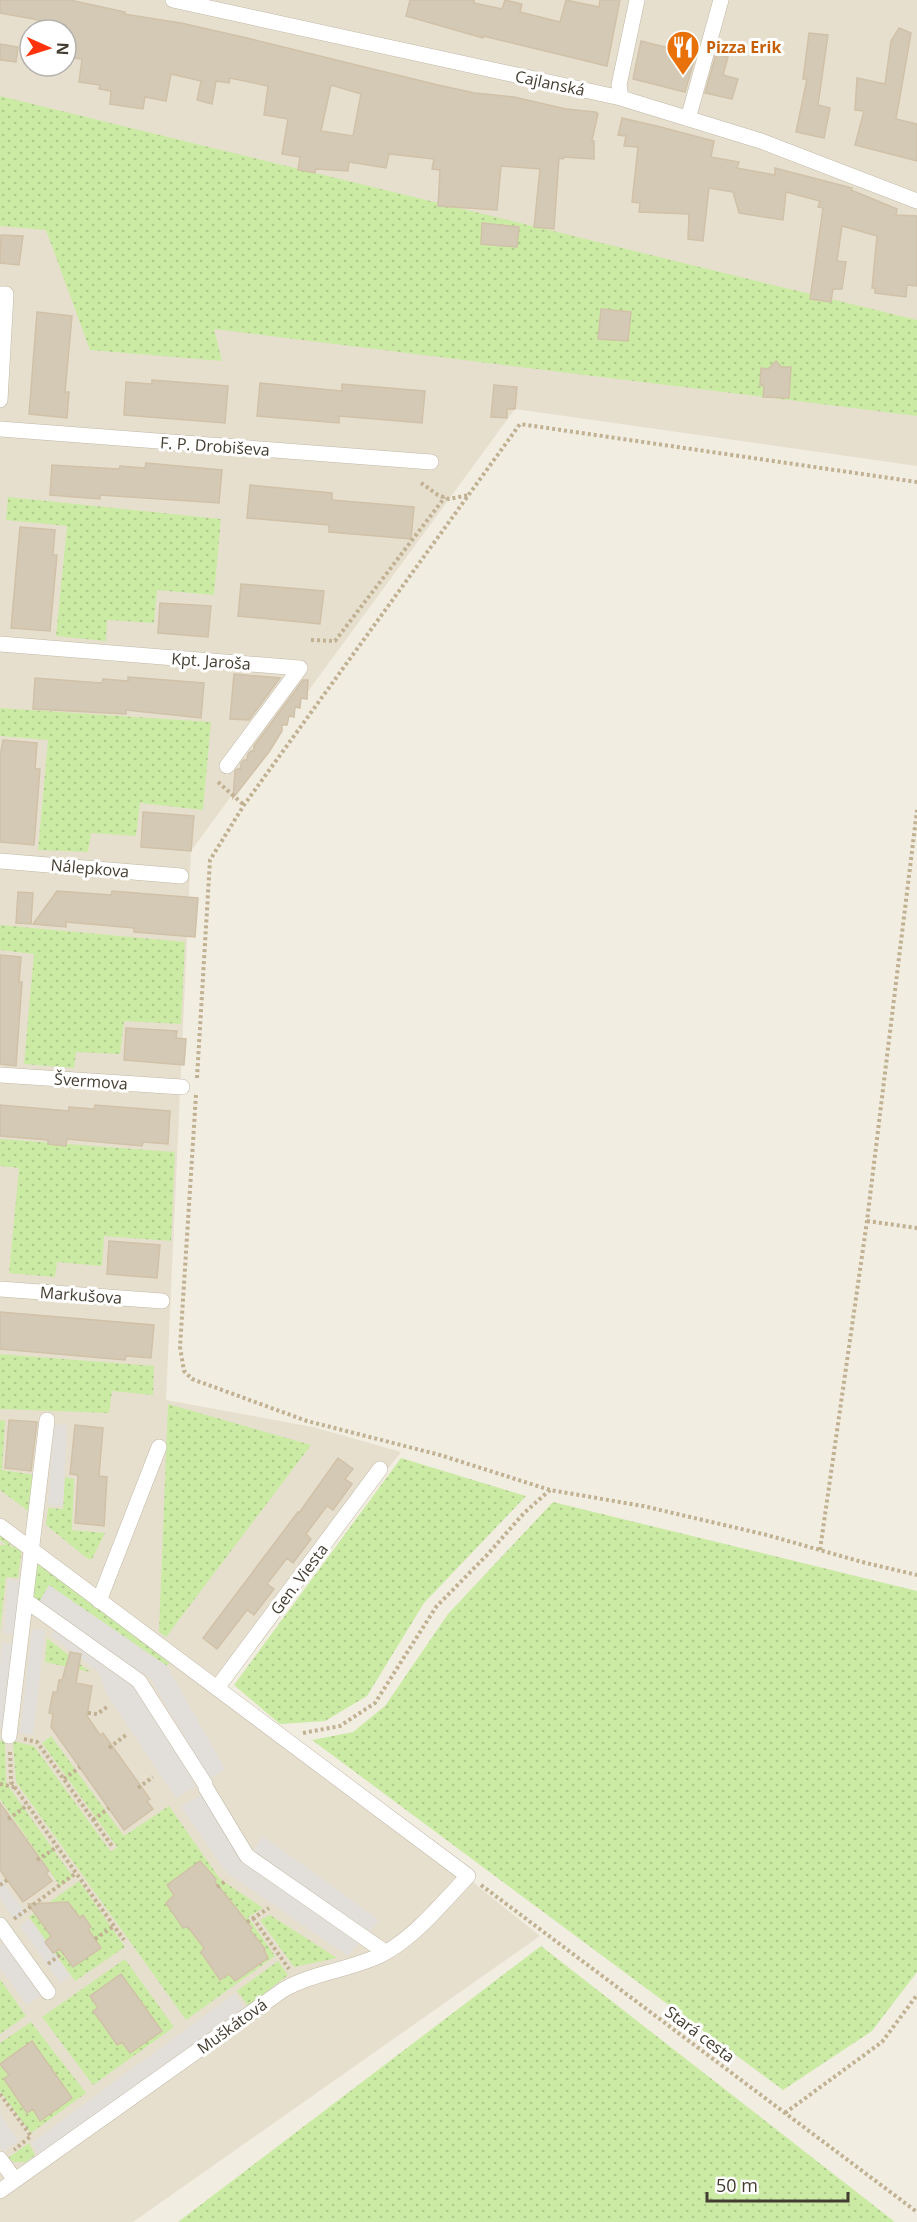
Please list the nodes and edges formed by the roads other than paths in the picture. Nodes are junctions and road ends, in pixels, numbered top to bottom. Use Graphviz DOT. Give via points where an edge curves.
graph roads {
  1 [pos="174,0"];
  2 [pos="637,0"];
  3 [pos="721,0"];
  4 [pos="621,98"];
  5 [pos="688,119"];
  6 [pos="917,201"];
  7 [pos="0,294"];
  8 [pos="0,400"];
  9 [pos="0,429"];
  10 [pos="431,462"];
  11 [pos="0,644"];
  12 [pos="226,766"];
  13 [pos="0,861"];
  14 [pos="181,876"];
  15 [pos="0,1075"];
  16 [pos="182,1087"];
  17 [pos="0,1289"];
  18 [pos="162,1301"];
  19 [pos="47,1420"];
  20 [pos="159,1447"];
  21 [pos="380,1468"];
  22 [pos="0,1526"];
  23 [pos="31,1549"];
  24 [pos="25,1600"];
  25 [pos="99,1601"];
  26 [pos="217,1689"];
  27 [pos="9,1736"];
  28 [pos="3,1925"];
  29 [pos="385,1952"];
  30 [pos="48,1992"];
  31 [pos="5,2155"];
  32 [pos="15,2180"];
  33 [pos="0,2191"];
  1 -- 4 [label="street, Cajlanská"];
  2 -- 4 [label="street" via="619,85"];
  3 -- 5 [label="street"];
  4 -- 5 [label="street, Cajlanská"];
  5 -- 6 [label="street, Cajlanská" via="761,141"];
  7 -- 8 [label="street" via="6,294"];
  9 -- 10 [label="street, F. P. Drobiševa"];
  11 -- 12 [label="street, Kpt. Jaroša" via="300,668"];
  13 -- 14 [label="street, Nálepkova"];
  15 -- 16 [label="street, Švermova"];
  17 -- 18 [label="street, Markušova"];
  19 -- 23 [label="street"];
  20 -- 25 [label="street"];
  21 -- 26 [label="street, Gen. Viesta"];
  22 -- 23 [label="street"];
  23 -- 24 [label="street"];
  23 -- 25 [label="street"];
  24 -- 27 [label="street"];
  24 -- 29 [label="street" via="139,1681 247,1856"];
  25 -- 26 [label="street"];
  26 -- 29 [label="street, Muškátová" via="468,1876 411,1934"];
  28 -- 30 [label="street"];
  29 -- 32 [label="street, Muškátová" via="301,1979 283,1990"];
  31 -- 32 [label="street"];
  32 -- 33 [label="street, Muškátová"];
}
